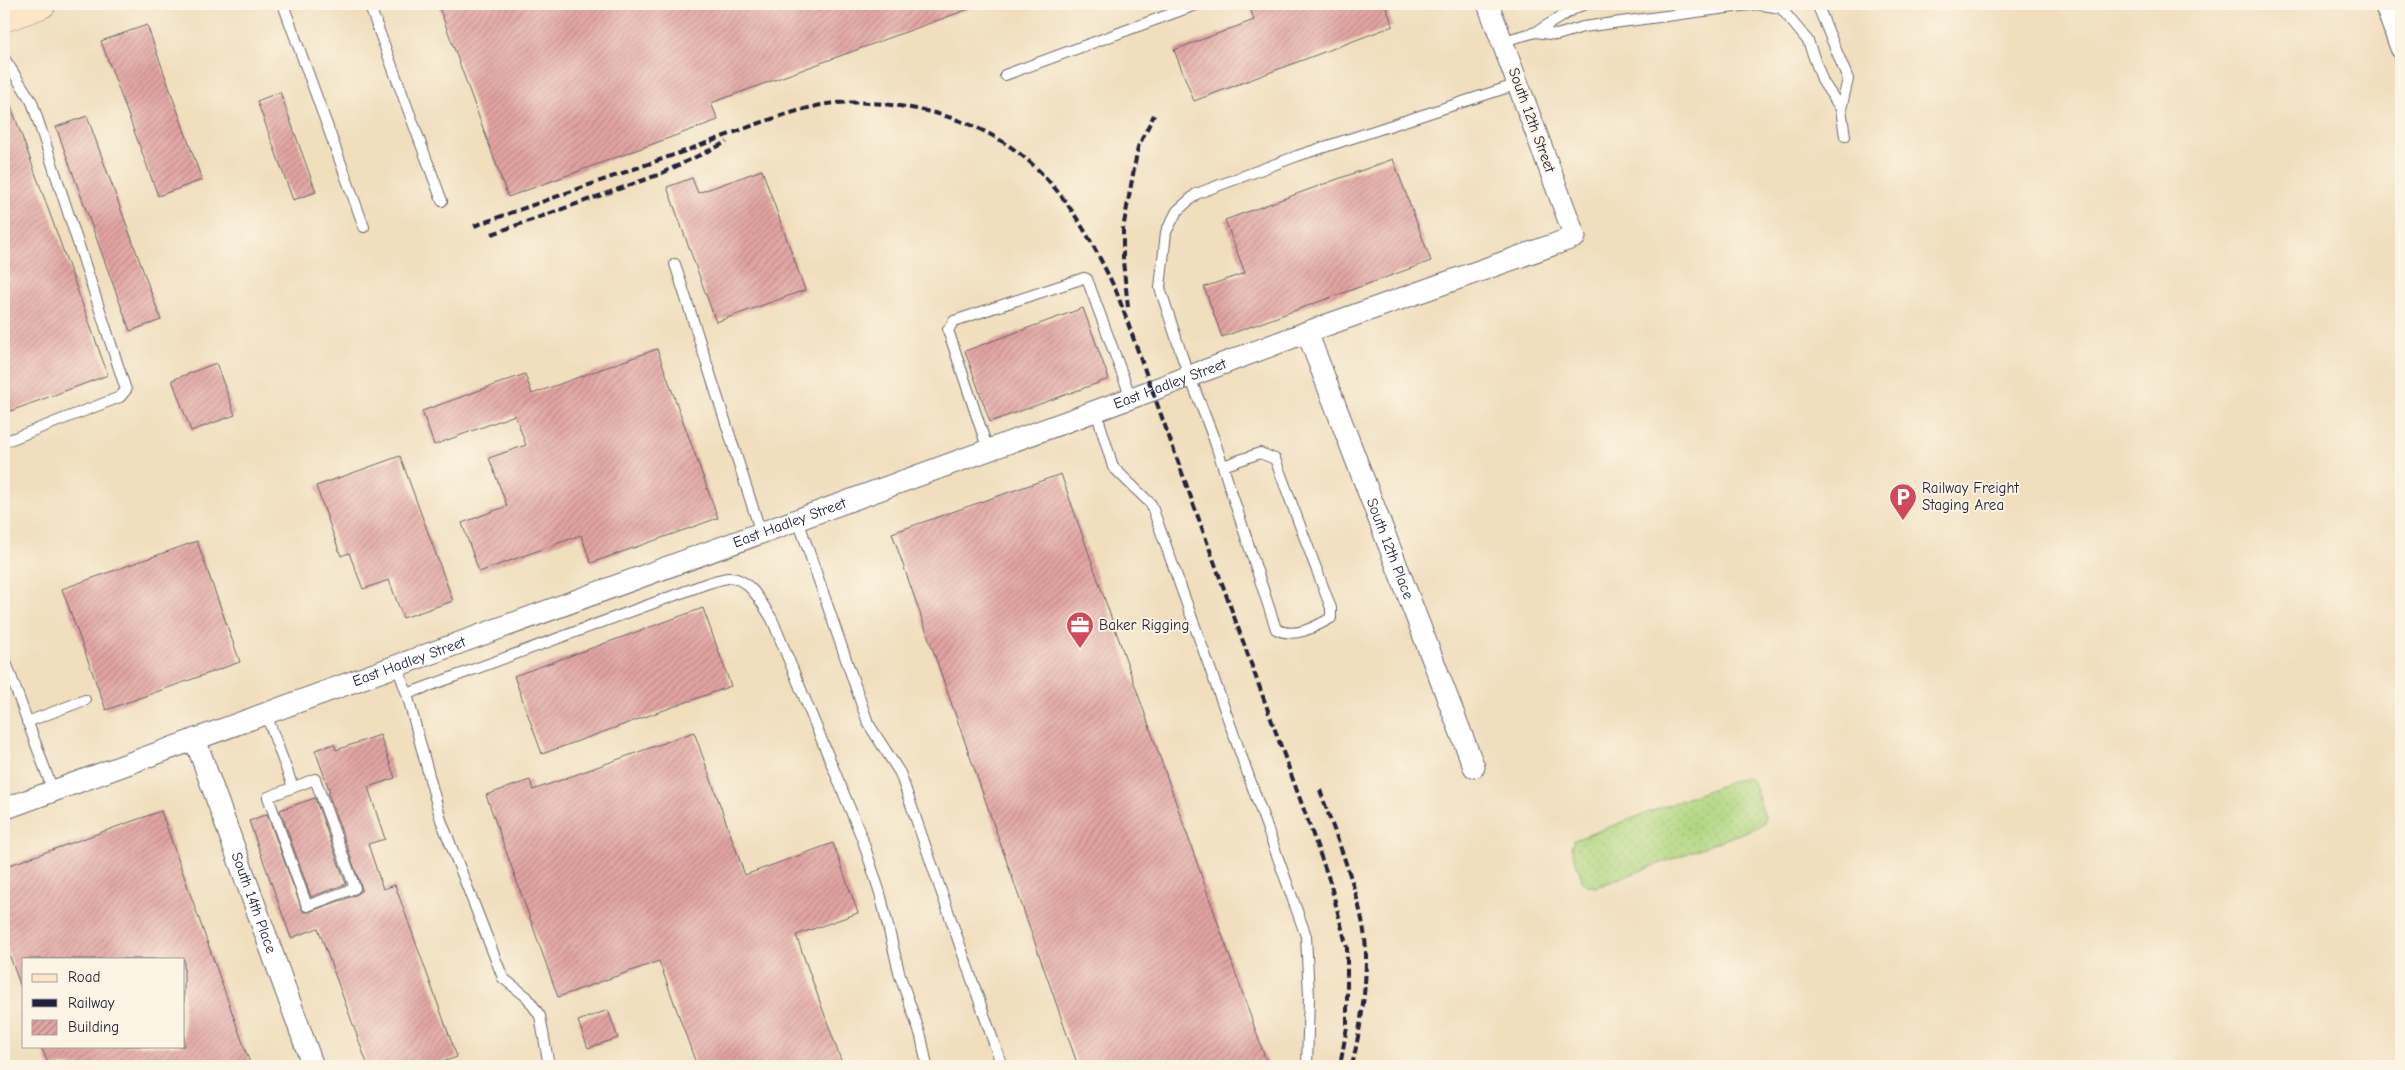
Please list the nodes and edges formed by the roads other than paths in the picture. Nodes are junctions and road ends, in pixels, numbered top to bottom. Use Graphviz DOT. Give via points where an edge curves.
graph roads {
  1 [pos="42,4"];
  2 [pos="283,4"];
  3 [pos="369,4"];
  4 [pos="1198,4"];
  5 [pos="1488,4"];
  6 [pos="1586,4"];
  7 [pos="1817,4"];
  8 [pos="2385,4"];
  9 [pos="4,18"];
  10 [pos="1536,32"];
  11 [pos="1502,42"];
  12 [pos="2401,48"];
  13 [pos="4,58"];
  14 [pos="1005,75"];
  15 [pos="1518,84"];
  16 [pos="1841,109"];
  17 [pos="1846,136"];
  18 [pos="442,201"];
  19 [pos="364,227"];
  20 [pos="1575,237"];
  21 [pos="674,264"];
  22 [pos="1307,332"];
  23 [pos="1190,376"];
  24 [pos="1131,398"];
  25 [pos="1096,411"];
  26 [pos="4,442"];
  27 [pos="988,450"];
  28 [pos="1223,466"];
  29 [pos="798,520"];
  30 [pos="761,533"];
  31 [pos="4,658"];
  32 [pos="397,666"];
  33 [pos="408,694"];
  34 [pos="85,700"];
  35 [pos="266,714"];
  36 [pos="27,722"];
  37 [pos="195,739"];
  38 [pos="1474,767"];
  39 [pos="293,787"];
  40 [pos="53,791"];
  41 [pos="4,809"];
  42 [pos="313,1066"];
  43 [pos="549,1066"];
  44 [pos="928,1066"];
  45 [pos="1002,1066"];
  46 [pos="1307,1066"];
  1 -- 9 [label="main road"];
  2 -- 19 [label="lane"];
  3 -- 18 [label="lane"];
  4 -- 14 [label="lane"];
  5 -- 11 [label="street, South 12th Street"];
  6 -- 10 [label="lane"];
  7 -- 16 [label="lane" via="1848,79"];
  8 -- 12 [label="street"];
  10 -- 11 [label="lane"];
  10 -- 16 [label="lane" via="1558,35 1583,27 1757,4 1781,8 1808,41 1824,82"];
  11 -- 15 [label="street, South 12th Street"];
  13 -- 26 [label="lane" via="32,102 126,390 120,397"];
  15 -- 20 [label="street, South 12th Street"];
  15 -- 23 [label="lane" via="1297,156 1196,194 1177,211 1166,232 1160,288"];
  16 -- 17 [label="lane"];
  20 -- 22 [label="street, East Hadley Street"];
  21 -- 30 [label="lane"];
  22 -- 23 [label="street, East Hadley Street"];
  22 -- 38 [label="street, South 12th Place"];
  23 -- 24 [label="street, East Hadley Street"];
  23 -- 28 [label="lane"];
  24 -- 25 [label="street, East Hadley Street"];
  24 -- 27 [label="lane" via="1088,279 954,321 948,330"];
  25 -- 27 [label="street, East Hadley Street"];
  25 -- 46 [label="lane" via="1113,467 1151,504 1306,936 1309,996"];
  27 -- 29 [label="street, East Hadley Street"];
  28 -- 28 [label="lane" via="1276,629 1284,634 1311,629 1331,618 1275,459 1260,452"];
  29 -- 30 [label="street, East Hadley Street"];
  29 -- 45 [label="lane" via="868,723 900,773"];
  30 -- 32 [label="street, East Hadley Street"];
  31 -- 36 [label="lane"];
  32 -- 33 [label="lane"];
  32 -- 35 [label="street, East Hadley Street"];
  33 -- 43 [label="lane" via="441,820 503,978 527,997 540,1016"];
  33 -- 44 [label="lane" via="708,583 729,578 740,580 756,593 772,619 862,838"];
  34 -- 36 [label="lane"];
  35 -- 37 [label="street, East Hadley Street"];
  35 -- 39 [label="lane"];
  36 -- 40 [label="lane"];
  37 -- 40 [label="street, East Hadley Street"];
  37 -- 42 [label="street, South 14th Place"];
  39 -- 39 [label="lane" via="268,797 307,906 355,888 315,779"];
  40 -- 41 [label="street, East Hadley Street"];
}
